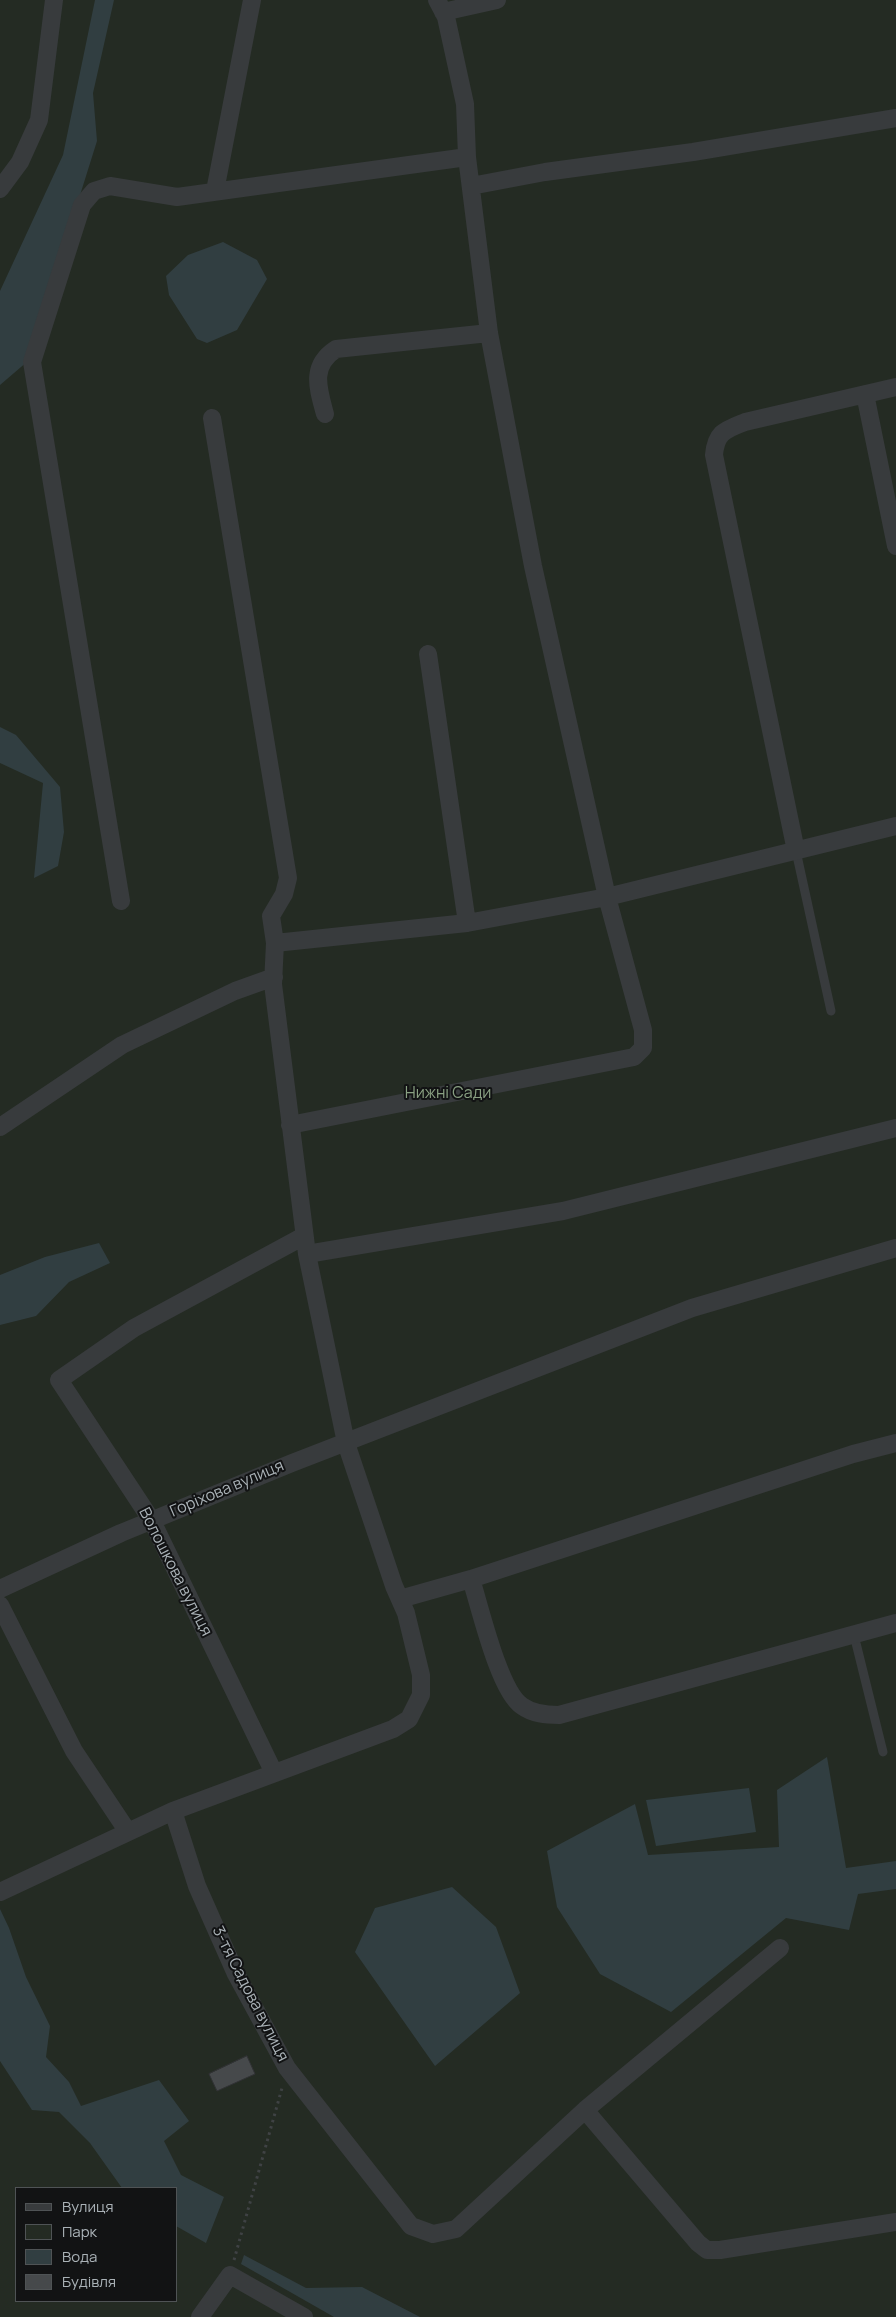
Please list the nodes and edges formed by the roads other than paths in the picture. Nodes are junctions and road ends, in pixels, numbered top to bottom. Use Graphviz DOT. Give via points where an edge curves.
graph roads {
  1 [pos="54,0"];
  2 [pos="252,0"];
  3 [pos="497,0"];
  4 [pos="440,6"];
  5 [pos="896,118"];
  6 [pos="467,157"];
  7 [pos="471,186"];
  8 [pos="0,189"];
  9 [pos="215,191"];
  10 [pos="489,334"];
  11 [pos="896,387"];
  12 [pos="865,394"];
  13 [pos="325,414"];
  14 [pos="212,418"];
  15 [pos="893,518"];
  16 [pos="896,546"];
  17 [pos="428,654"];
  18 [pos="896,826"];
  19 [pos="796,852"];
  20 [pos="607,897"];
  21 [pos="121,901"];
  22 [pos="467,923"];
  23 [pos="275,943"];
  24 [pos="274,977"];
  25 [pos="831,1011"];
  26 [pos="290,1124"];
  27 [pos="0,1127"];
  28 [pos="896,1128"];
  29 [pos="304,1236"];
  30 [pos="896,1248"];
  31 [pos="307,1254"];
  32 [pos="346,1443"];
  33 [pos="896,1443"];
  34 [pos="152,1520"];
  35 [pos="471,1578"];
  36 [pos="0,1589"];
  37 [pos="400,1599"];
  38 [pos="0,1605"];
  39 [pos="896,1623"];
  40 [pos="854,1635"];
  41 [pos="884,1752"];
  42 [pos="274,1773"];
  43 [pos="173,1811"];
  44 [pos="128,1832"];
  45 [pos="0,1892"];
  46 [pos="780,1948"];
  47 [pos="585,2110"];
  48 [pos="896,2222"];
  49 [pos="200,2317"];
  50 [pos="304,2317"];
  1 -- 8 [label="street" via="39,120 20,162"];
  2 -- 9 [label="street"];
  3 -- 4 [label="street"];
  4 -- 6 [label="street" via="446,17 465,104"];
  5 -- 7 [label="street"];
  6 -- 7 [label="street"];
  6 -- 9 [label="street"];
  7 -- 10 [label="street"];
  9 -- 21 [label="street" via="177,197 110,186 94,190 82,205 32,362"];
  10 -- 13 [label="street" via="336,349 324,357 319,369 319,392"];
  10 -- 20 [label="street" via="533,566"];
  11 -- 12 [label="street"];
  12 -- 15 [label="street"];
  12 -- 19 [label="street" via="745,422 724,431 715,444 714,455"];
  14 -- 23 [label="street" via="288,878 284,894 271,916"];
  15 -- 16 [label="street"];
  17 -- 22 [label="street"];
  18 -- 19 [label="street"];
  19 -- 20 [label="street"];
  19 -- 25 [label="lane"];
  20 -- 22 [label="street"];
  20 -- 26 [label="street" via="643,1030 643,1048 634,1057"];
  22 -- 23 [label="street"];
  23 -- 24 [label="street"];
  24 -- 26 [label="street"];
  24 -- 27 [label="street" via="235,991 122,1045"];
  26 -- 29 [label="street"];
  28 -- 31 [label="street" via="563,1211"];
  29 -- 31 [label="street"];
  29 -- 34 [label="street, Волошкова вулиця" via="134,1328 59,1380"];
  30 -- 32 [label="street, Горіхова вулиця" via="692,1308"];
  31 -- 32 [label="street"];
  32 -- 34 [label="street, Горіхова вулиця"];
  32 -- 37 [label="street"];
  33 -- 35 [label="street" via="853,1454"];
  34 -- 36 [label="street, Горіхова вулиця"];
  34 -- 42 [label="street, Волошкова вулиця"];
  35 -- 37 [label="street"];
  35 -- 40 [label="street" via="507,1688 522,1706 542,1715 559,1715"];
  37 -- 42 [label="street" via="421,1675 421,1694 409,1719 393,1729"];
  38 -- 44 [label="street" via="74,1751"];
  39 -- 40 [label="street"];
  40 -- 41 [label="lane"];
  42 -- 43 [label="street"];
  43 -- 44 [label="street"];
  43 -- 47 [label="street, 3-тя Садова вулиця" via="200,1895 236,1974 287,2068 411,2226 433,2234 456,2229"];
  44 -- 45 [label="street"];
  46 -- 47 [label="street"];
  47 -- 48 [label="street" via="707,2250"];
  49 -- 50 [label="street" via="230,2275"];
}
